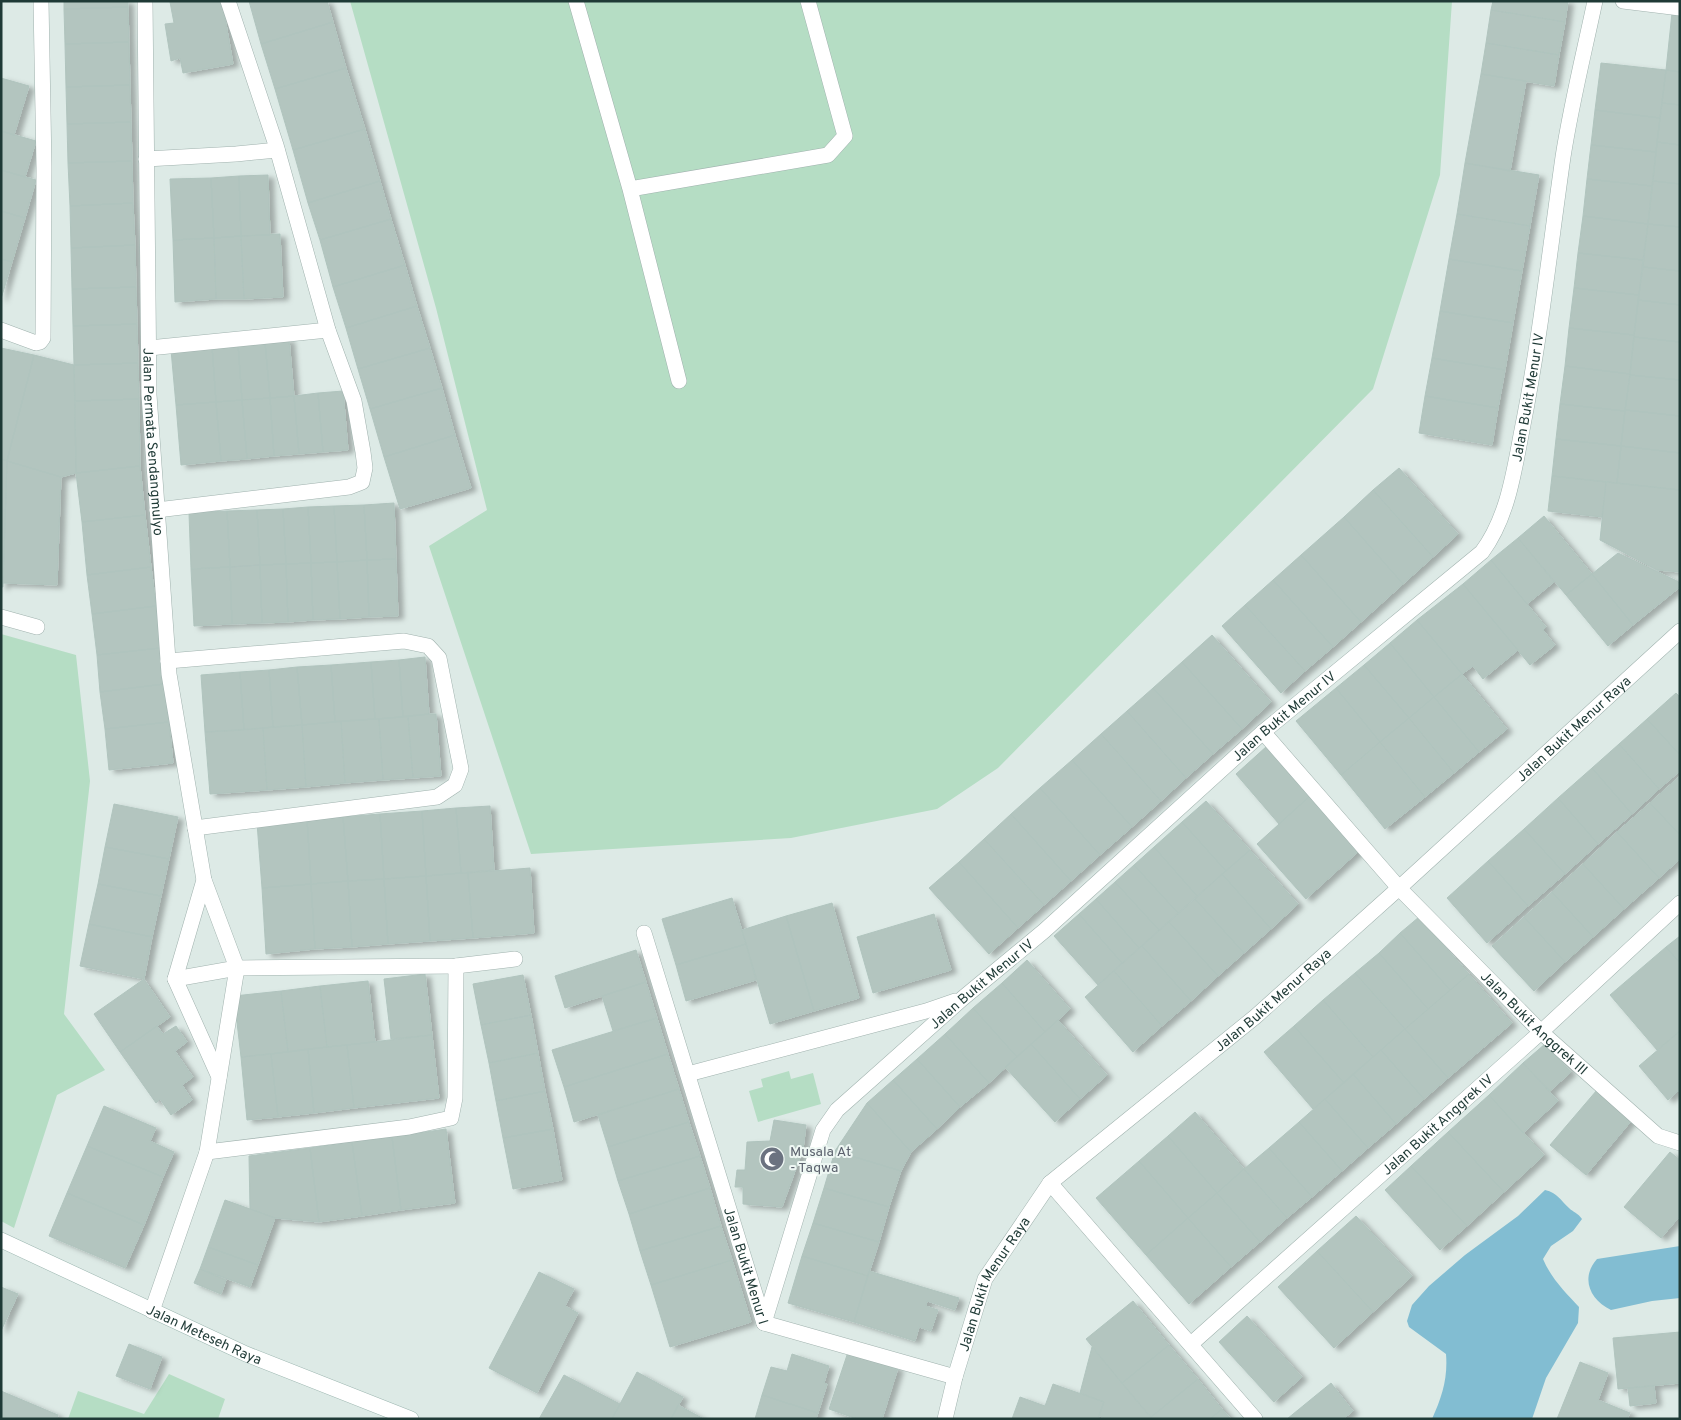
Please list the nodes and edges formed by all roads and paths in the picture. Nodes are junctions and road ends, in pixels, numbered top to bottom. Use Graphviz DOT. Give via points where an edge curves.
graph roads {
  1 [pos="41,1"];
  2 [pos="145,1"];
  3 [pos="228,1"];
  4 [pos="576,1"];
  5 [pos="808,1"];
  6 [pos="1595,1"];
  7 [pos="1622,1"];
  8 [pos="1680,8"];
  9 [pos="277,150"];
  10 [pos="146,159"];
  11 [pos="630,189"];
  12 [pos="1,330"];
  13 [pos="328,330"];
  14 [pos="149,348"];
  15 [pos="679,381"];
  16 [pos="158,510"];
  17 [pos="1,617"];
  18 [pos="37,628"];
  19 [pos="1680,631"];
  20 [pos="168,661"];
  21 [pos="1263,732"];
  22 [pos="195,828"];
  23 [pos="204,880"];
  24 [pos="1399,888"];
  25 [pos="1680,903"];
  26 [pos="644,933"];
  27 [pos="515,960"];
  28 [pos="456,966"];
  29 [pos="237,968"];
  30 [pos="175,979"];
  31 [pos="963,998"];
  32 [pos="1541,1032"];
  33 [pos="688,1074"];
  34 [pos="219,1077"];
  35 [pos="1680,1143"];
  36 [pos="206,1152"];
  37 [pos="1050,1183"];
  38 [pos="1,1240"];
  39 [pos="152,1312"];
  40 [pos="764,1322"];
  41 [pos="1191,1344"];
  42 [pos="955,1377"];
  43 [pos="411,1419"];
  44 [pos="945,1419"];
  45 [pos="1255,1419"];
  1 -- 12 [label="street" via="43,338 36,343"];
  2 -- 10 [label="street, Jalan Permata Sendangmulyo"];
  3 -- 9 [label="street"];
  4 -- 11 [label="street"];
  5 -- 11 [label="street" via="845,136 834,149 828,155"];
  6 -- 21 [label="street, Jalan Bukit Menur IV" via="1564,154 1530,390 1510,486 1497,527 1482,552"];
  7 -- 8 [label="street"];
  9 -- 10 [label="street"];
  9 -- 13 [label="street"];
  10 -- 14 [label="street, Jalan Permata Sendangmulyo"];
  11 -- 15 [label="street"];
  13 -- 14 [label="street"];
  13 -- 16 [label="street" via="354,401 365,468 362,482 337,490"];
  14 -- 16 [label="street, Jalan Permata Sendangmulyo"];
  16 -- 20 [label="street, Jalan Permata Sendangmulyo"];
  17 -- 18 [label="street"];
  19 -- 24 [label="street, Jalan Bukit Menur Raya"];
  20 -- 22 [label="street, Jalan Permata Sendangmulyo"];
  20 -- 22 [label="street" via="404,641 428,646 439,658 461,769 455,785 437,797"];
  21 -- 24 [label="street, Jalan Bukit Anggrek III"];
  21 -- 31 [label="street, Jalan Bukit Menur IV" via="1044,931"];
  22 -- 23 [label="street, Jalan Permata Sendangmulyo"];
  23 -- 29 [label="street, Jalan Permata Sendangmulyo"];
  23 -- 30 [label="street, Jalan Permata Sendangmulyo"];
  24 -- 32 [label="street, Jalan Bukit Anggrek III"];
  24 -- 37 [label="street, Jalan Bukit Menur Raya" via="1255,1017"];
  25 -- 32 [label="street, Jalan Bukit Anggrek IV"];
  26 -- 33 [label="street, Jalan Bukit Menur I"];
  27 -- 28 [label="street"];
  28 -- 29 [label="street"];
  28 -- 36 [label="street" via="455,1098 451,1118 409,1127"];
  29 -- 30 [label="street"];
  29 -- 34 [label="street, Jalan Permata Sendangmulyo"];
  30 -- 34 [label="street"];
  31 -- 33 [label="street" via="926,1012"];
  31 -- 40 [label="street, Jalan Bukit Menur IV" via="837,1110 823,1130"];
  32 -- 35 [label="street, Jalan Bukit Anggrek III" via="1658,1136"];
  32 -- 41 [label="street, Jalan Bukit Anggrek IV"];
  33 -- 40 [label="street, Jalan Bukit Menur I"];
  34 -- 36 [label="street, Jalan Permata Sendangmulyo"];
  36 -- 39 [label="street, Jalan Permata Sendangmulyo"];
  37 -- 41 [label="street"];
  37 -- 42 [label="street, Jalan Bukit Menur Raya" via="985,1279"];
  38 -- 39 [label="street, Jalan Meteseh Raya"];
  39 -- 43 [label="street, Jalan Meteseh Raya" via="246,1354"];
  40 -- 42 [label="street, Jalan Bukit Menur I"];
  41 -- 45 [label="street"];
  42 -- 44 [label="street, Jalan Bukit Menur Raya"];
}
